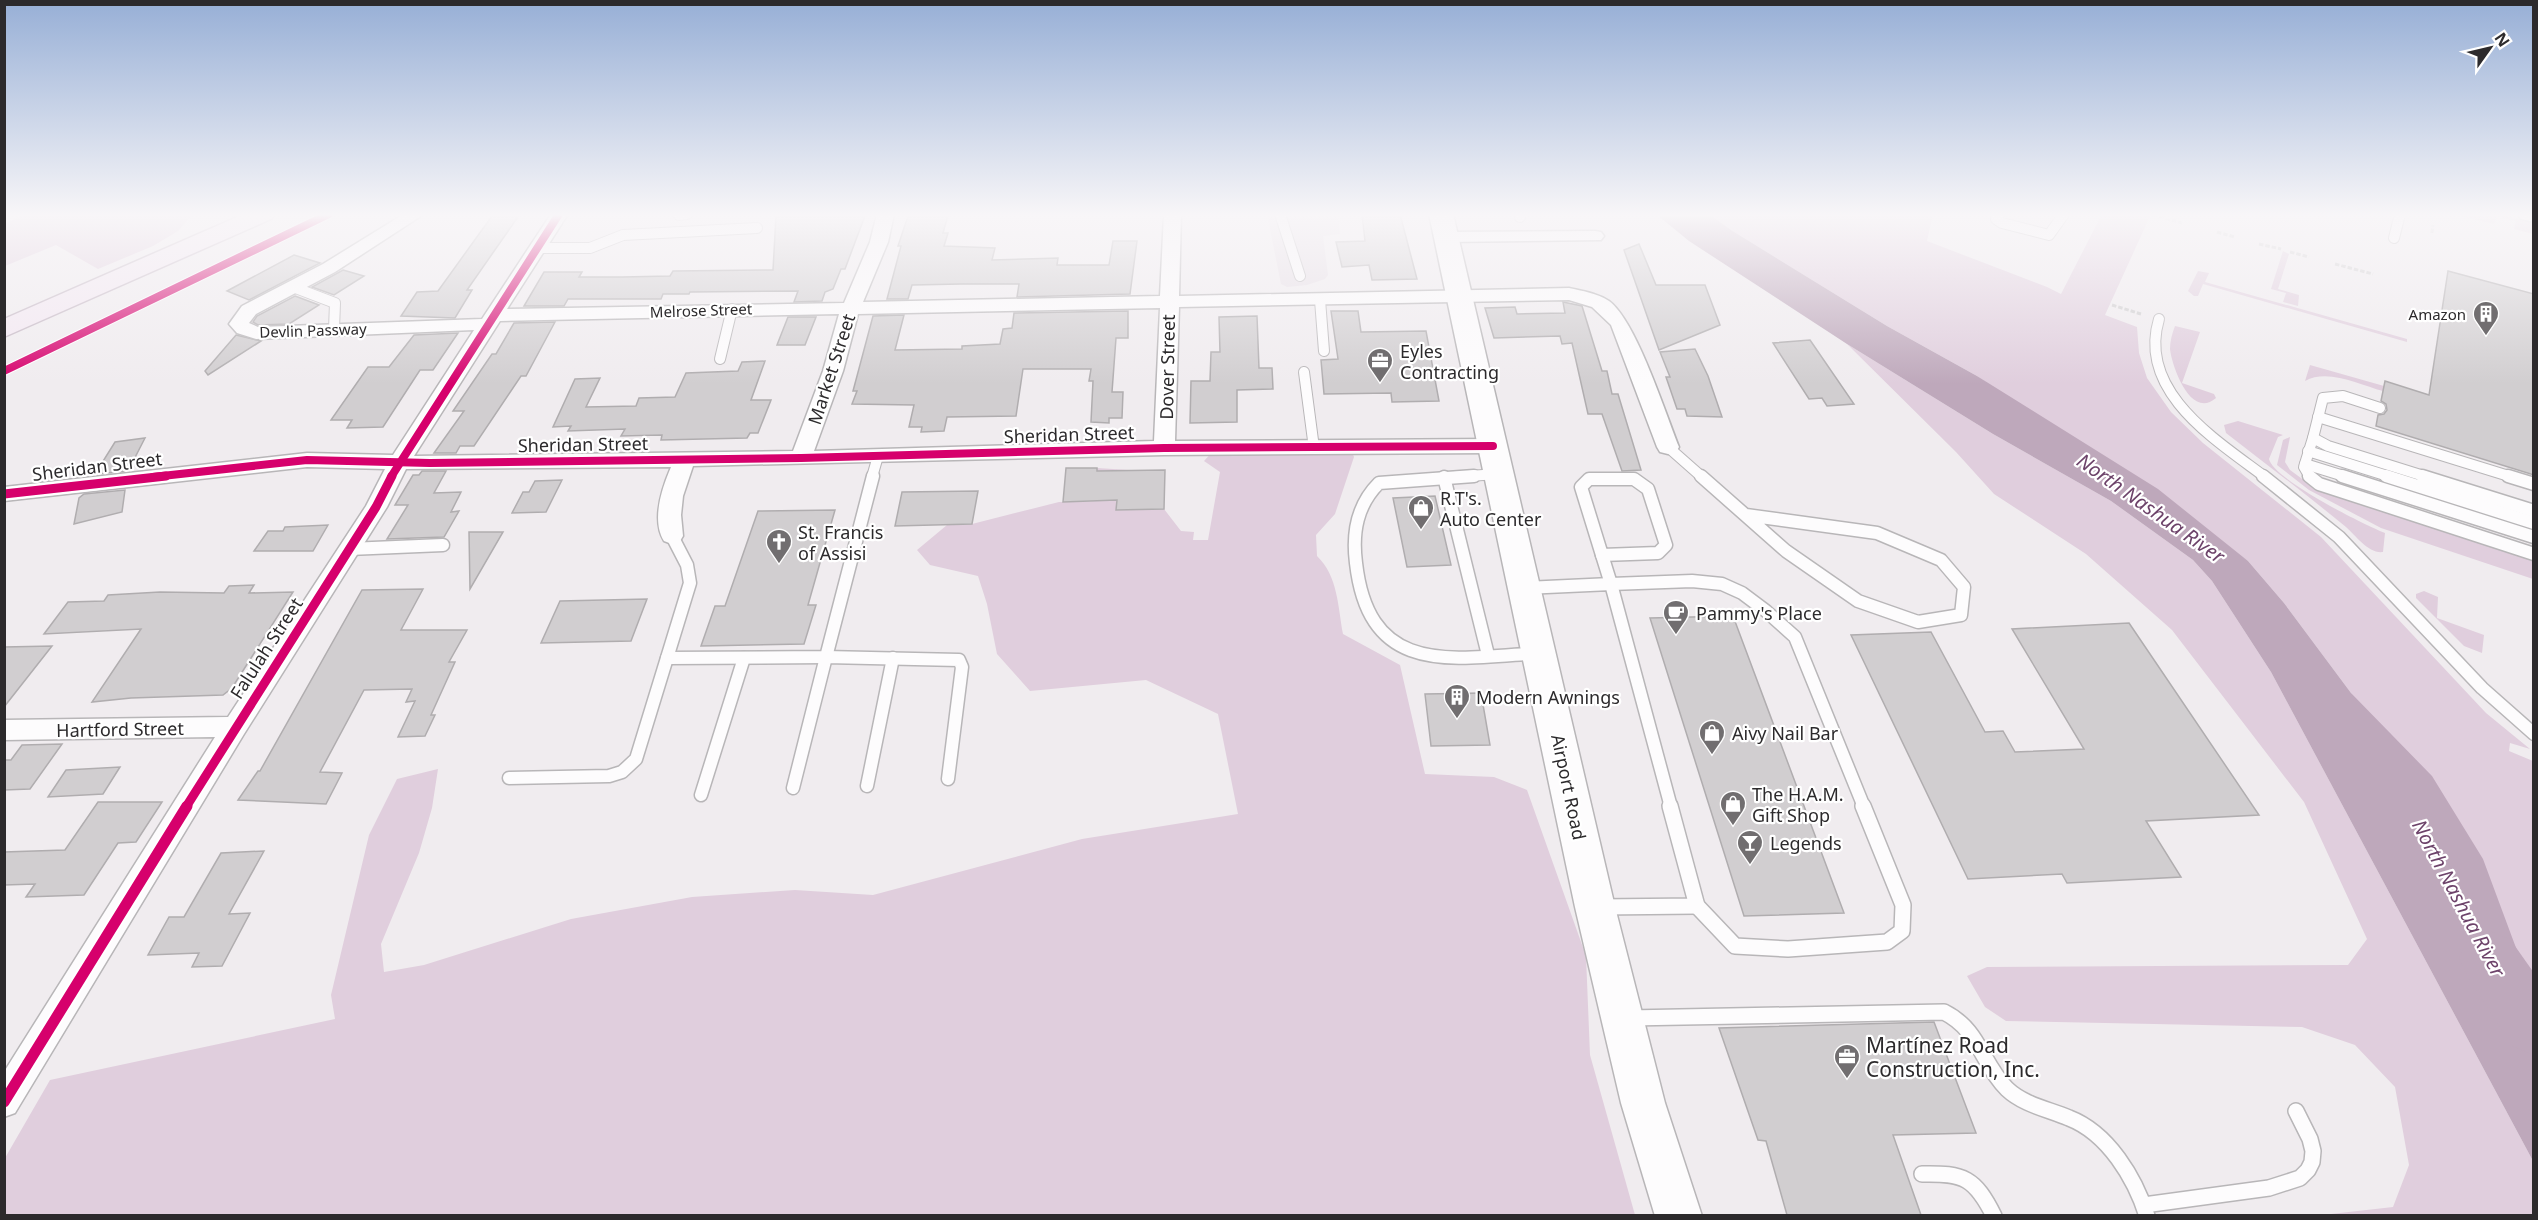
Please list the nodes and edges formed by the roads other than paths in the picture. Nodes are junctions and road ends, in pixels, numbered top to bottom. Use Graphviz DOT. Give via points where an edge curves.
graph roads {
  1 [pos="133,271"];
  2 [pos="323,271"];
  3 [pos="523,271"];
  4 [pos="867,271"];
  5 [pos="1170,271"];
  6 [pos="1298,271"];
  7 [pos="1454,271"];
  8 [pos="1300,276"];
  9 [pos="293,287"];
  10 [pos="1460,295"];
  11 [pos="1320,300"];
  12 [pos="1168,303"];
  13 [pos="852,306"];
  14 [pos="732,309"];
  15 [pos="493,319"];
  16 [pos="2159,319"];
  17 [pos="4,329"];
  18 [pos="334,329"];
  19 [pos="1324,351"];
  20 [pos="720,359"];
  21 [pos="1304,372"];
  22 [pos="2380,408"];
  23 [pos="2318,417"];
  24 [pos="2313,438"];
  25 [pos="1668,447"];
  26 [pos="1164,448"];
  27 [pos="1314,448"];
  28 [pos="878,456"];
  29 [pos="801,458"];
  30 [pos="685,459"];
  31 [pos="1496,460"];
  32 [pos="400,461"];
  33 [pos="2306,461"];
  34 [pos="1444,477"];
  35 [pos="2534,483"];
  36 [pos="4,494"];
  37 [pos="2534,511"];
  38 [pos="1746,515"];
  39 [pos="2534,523"];
  40 [pos="2534,530"];
  41 [pos="672,536"];
  42 [pos="2534,537"];
  43 [pos="443,545"];
  44 [pos="2534,545"];
  45 [pos="349,549"];
  46 [pos="2534,554"];
  47 [pos="1601,555"];
  48 [pos="1611,584"];
  49 [pos="1524,588"];
  50 [pos="1539,653"];
  51 [pos="1488,656"];
  52 [pos="826,657"];
  53 [pos="667,658"];
  54 [pos="744,658"];
  55 [pos="892,658"];
  56 [pos="235,728"];
  57 [pos="4,730"];
  58 [pos="2534,734"];
  59 [pos="509,778"];
  60 [pos="948,779"];
  61 [pos="867,786"];
  62 [pos="793,788"];
  63 [pos="701,795"];
  64 [pos="1697,906"];
  65 [pos="1595,907"];
  66 [pos="1622,1018"];
  67 [pos="4,1102"];
  68 [pos="2296,1111"];
  69 [pos="1922,1174"];
  70 [pos="2145,1210"];
  71 [pos="1679,1215"];
  72 [pos="1994,1215"];
  1 -- 17 [label="highway"];
  2 -- 9 [label="street, Devlin Passway"];
  3 -- 15 [label="street, Falulah Street"];
  4 -- 13 [label="street, Market Street"];
  5 -- 12 [label="street, Dover Street"];
  6 -- 8 [label="lane"];
  7 -- 10 [label="main road, Airport Road"];
  9 -- 18 [label="lane" via="335,303"];
  9 -- 18 [label="street, Devlin Passway" via="249,310 239,324 256,333"];
  10 -- 11 [label="street, Melrose Street"];
  10 -- 25 [label="street, Melrose Street" via="1569,294 1594,299 1609,309 1617,320"];
  10 -- 31 [label="main road, Airport Road"];
  11 -- 12 [label="street, Melrose Street"];
  11 -- 19 [label="lane"];
  12 -- 13 [label="street, Melrose Street"];
  12 -- 26 [label="street, Dover Street"];
  13 -- 14 [label="street, Melrose Street"];
  13 -- 29 [label="street, Market Street"];
  14 -- 15 [label="street, Melrose Street"];
  14 -- 20 [label="lane"];
  15 -- 18 [label="street, Devlin Passway"];
  15 -- 32 [label="street, Falulah Street"];
  16 -- 58 [label="lane" via="2155,330 2156,356 2174,397 2215,438 2343,541 2496,701"];
  21 -- 27 [label="lane"];
  22 -- 23 [label="lane" via="2329,395 2323,398"];
  23 -- 24 [label="lane"];
  23 -- 35 [label="lane"];
  24 -- 33 [label="lane"];
  24 -- 37 [label="lane"];
  25 -- 38 [label="lane"];
  26 -- 27 [label="street, Sheridan Street"];
  26 -- 28 [label="street, Sheridan Street"];
  27 -- 31 [label="street, Sheridan Street"];
  28 -- 29 [label="street, Sheridan Street"];
  28 -- 52 [label="lane"];
  29 -- 30 [label="street, Sheridan Street"];
  30 -- 32 [label="street, Sheridan Street"];
  30 -- 41 [label="street" via="669,503"];
  31 -- 34 [label="lane"];
  31 -- 49 [label="main road, Airport Road"];
  32 -- 36 [label="street, Sheridan Street" via="307,460"];
  32 -- 45 [label="street, Falulah Street"];
  33 -- 39 [label="lane"];
  33 -- 40 [label="lane"];
  33 -- 42 [label="lane"];
  33 -- 44 [label="lane"];
  33 -- 46 [label="lane" via="2319,484"];
  34 -- 51 [label="lane"];
  34 -- 51 [label="lane" via="1389,481 1372,488 1355,526 1356,564 1368,612 1390,640 1430,654"];
  38 -- 38 [label="lane" via="1786,551 1858,601 1918,622 1961,615 1964,587 1941,560 1876,533"];
  41 -- 53 [label="lane" via="687,565 690,583"];
  43 -- 45 [label="lane"];
  45 -- 56 [label="street, Falulah Street"];
  47 -- 47 [label="lane" via="1581,487 1589,479 1634,479 1648,489 1666,545 1658,554"];
  47 -- 48 [label="lane"];
  48 -- 49 [label="lane"];
  48 -- 64 [label="lane"];
  48 -- 64 [label="lane" via="1713,581 1734,588 1795,637 1903,905 1902,931 1887,942 1788,949 1735,946"];
  49 -- 50 [label="main road, Airport Road"];
  50 -- 51 [label="lane"];
  50 -- 65 [label="main road, Airport Road"];
  52 -- 54 [label="lane"];
  52 -- 55 [label="lane"];
  52 -- 62 [label="lane"];
  53 -- 54 [label="lane"];
  53 -- 59 [label="lane" via="636,759 630,767 609,776"];
  54 -- 63 [label="lane"];
  55 -- 60 [label="lane" via="960,662"];
  55 -- 61 [label="lane"];
  56 -- 57 [label="street, Hartford Street"];
  56 -- 67 [label="street, Falulah Street"];
  64 -- 65 [label="lane"];
  65 -- 66 [label="main road, Airport Road"];
  66 -- 70 [label="lane" via="1944,1012 1956,1016 1966,1024 2007,1090 2021,1100 2079,1122 2096,1135 2126,1171"];
  66 -- 71 [label="main road, Airport Road" via="1643,1103"];
  68 -- 70 [label="lane" via="2312,1141 2313,1158 2301,1179 2288,1185"];
  69 -- 72 [label="lane" via="1954,1173 1966,1177 1983,1194"];
}
